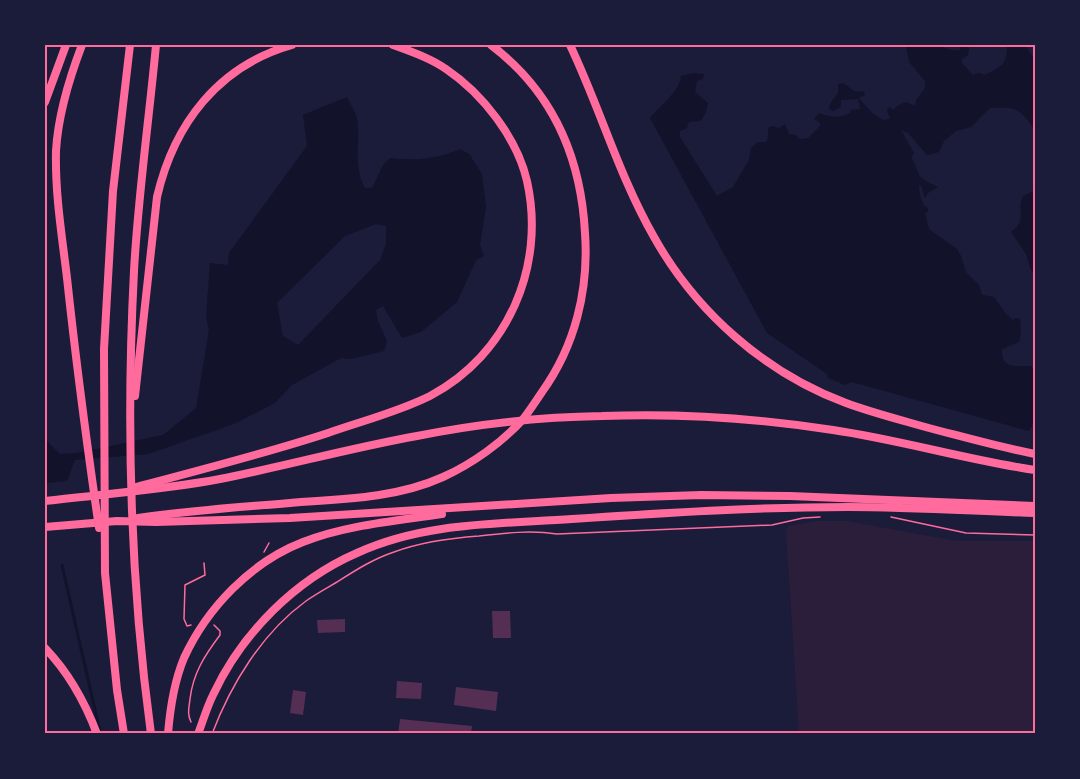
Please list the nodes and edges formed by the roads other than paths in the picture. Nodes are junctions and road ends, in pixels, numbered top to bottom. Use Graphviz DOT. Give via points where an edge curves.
graph roads {
  1 [pos="66,45"];
  2 [pos="82,45"];
  3 [pos="130,45"];
  4 [pos="156,45"];
  5 [pos="292,45"];
  6 [pos="393,45"];
  7 [pos="491,45"];
  8 [pos="570,45"];
  9 [pos="45,102"];
  10 [pos="129,439"];
  11 [pos="1035,454"];
  12 [pos="1035,470"];
  13 [pos="115,492"];
  14 [pos="45,501"];
  15 [pos="490,506"];
  16 [pos="1035,506"];
  17 [pos="1035,513"];
  18 [pos="117,521"];
  19 [pos="45,527"];
  20 [pos="105,573"];
  21 [pos="47,650"];
  22 [pos="196,731"];
  23 [pos="97,734"];
  24 [pos="124,734"];
  25 [pos="151,734"];
  26 [pos="168,734"];
  1 -- 9 [label="highway"];
  2 -- 20 [label="highway" via="69,81 56,149 57,195"];
  3 -- 20 [label="highway" via="113,191 104,349"];
  4 -- 10 [label="highway" via="134,270"];
  5 -- 10 [label="highway" via="250,62 211,91 192,115 163,169 151,236 143,338"];
  6 -- 13 [label="highway" via="419,54 472,90 498,120 525,172 533,225 531,253 525,280 502,330 470,368 414,403 234,462"];
  7 -- 18 [label="highway" via="526,75 544,98 568,144 584,213 584,287 576,326 553,377 524,418 467,464 404,491"];
  8 -- 11 [label="highway" via="653,236 697,299 733,335 781,370 846,403"];
  10 -- 25 [label="highway" via="139,637"];
  12 -- 13 [label="highway" via="868,436 778,423 667,415 600,416 424,434 218,479 155,490"];
  13 -- 14 [label="highway"];
  15 -- 16 [label="highway" via="701,495"];
  15 -- 18 [label="highway" via="290,518"];
  15 -- 26 [label="highway" via="352,528 303,542 255,569 206,620 183,660 171,704"];
  17 -- 22 [label="highway" via="813,508 650,514 442,528 396,538 324,570 270,614 238,651"];
  18 -- 19 [label="highway"];
  20 -- 24 [label="highway"];
  21 -- 23 [label="highway" via="83,701"];
}
